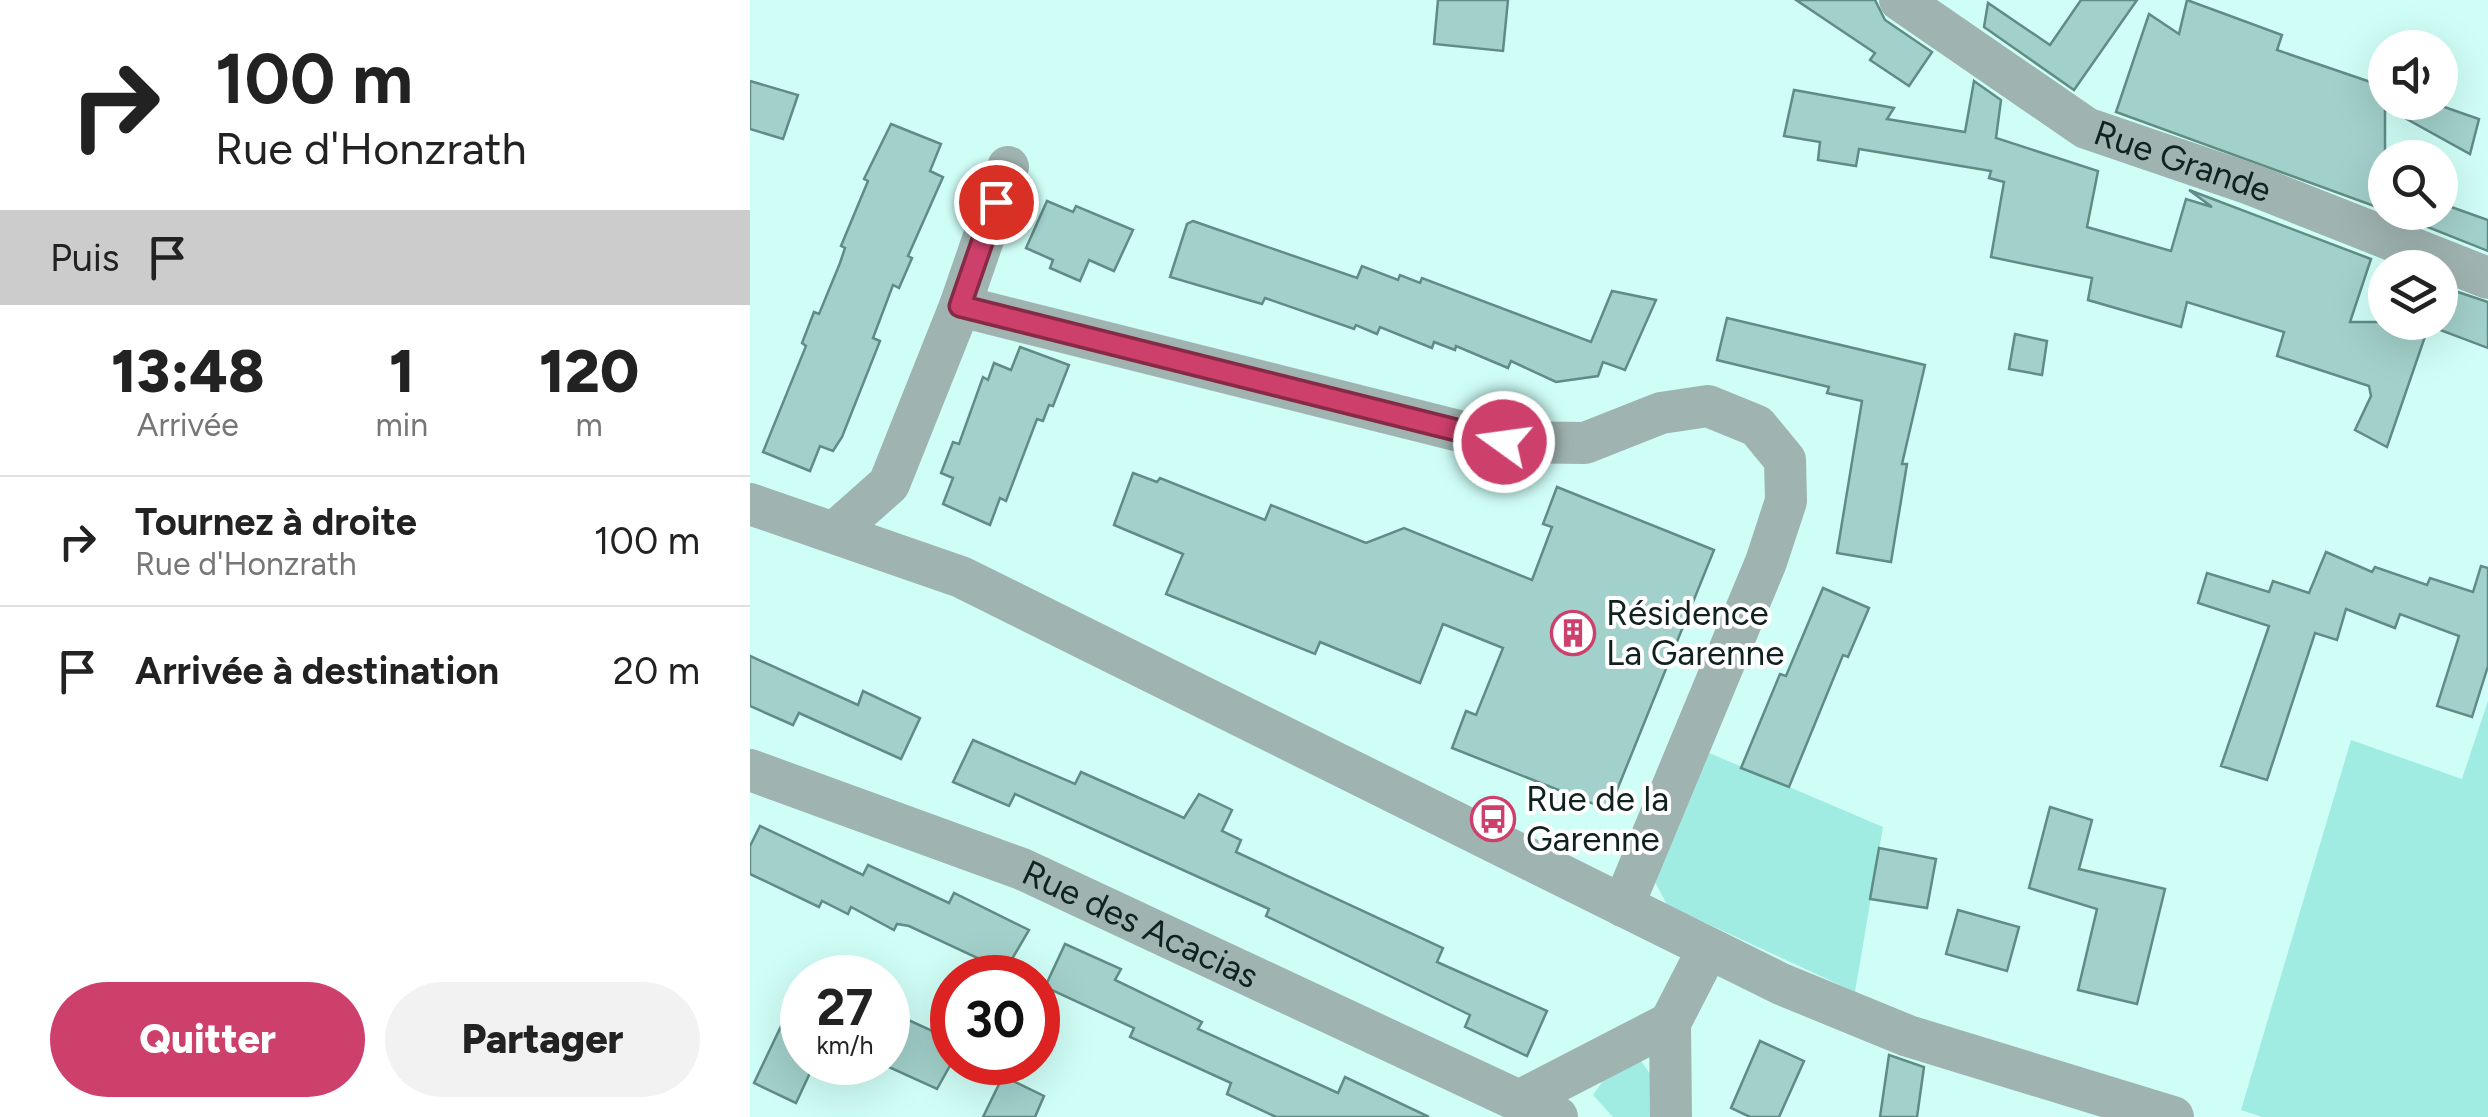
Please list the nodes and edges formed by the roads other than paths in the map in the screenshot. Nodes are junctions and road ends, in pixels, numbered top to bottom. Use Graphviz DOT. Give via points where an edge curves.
graph roads {
  1 [pos="1900,0"];
  2 [pos="1008,167"];
  3 [pos="2488,278"];
  4 [pos="960,306"];
  5 [pos="889,484"];
  6 [pos="750,504"];
  7 [pos="836,531"];
  8 [pos="903,556"];
  9 [pos="750,770"];
  10 [pos="1623,906"];
  11 [pos="1707,951"];
  12 [pos="1670,1023"];
  13 [pos="1524,1112"];
  14 [pos="1671,1117"];
  15 [pos="2173,1117"];
  1 -- 3 [label="street, Rue Grande" via="2086,128"];
  2 -- 4 [label="street"];
  4 -- 5 [label="street"];
  4 -- 10 [label="street" via="1504,442 1586,442 1661,413 1708,406 1757,426 1785,460 1786,501"];
  5 -- 7 [label="street"];
  5 -- 8 [label="street"];
  6 -- 7 [label="street"];
  7 -- 8 [label="street"];
  8 -- 10 [label="street" via="961,577"];
  9 -- 13 [label="street, Rue des Acacias" via="1022,868"];
  10 -- 11 [label="street"];
  11 -- 12 [label="street"];
  11 -- 15 [label="street" via="1908,1036"];
  12 -- 13 [label="street"];
  12 -- 14 [label="street"];
}
